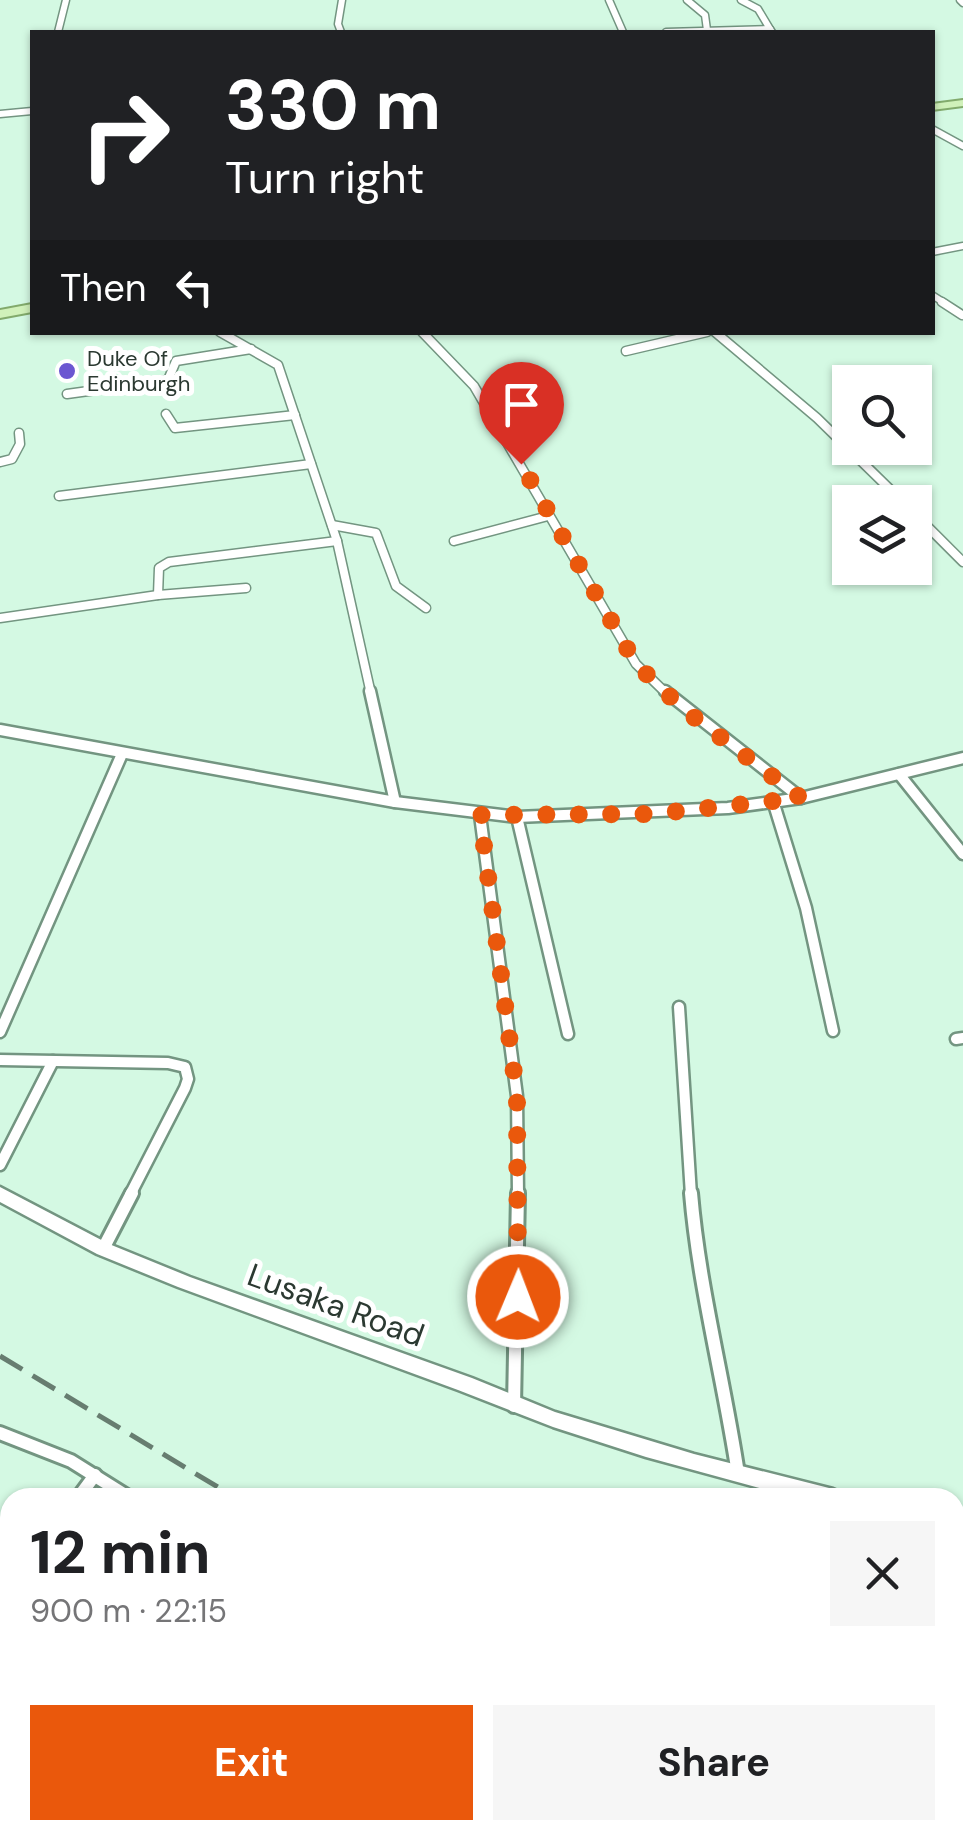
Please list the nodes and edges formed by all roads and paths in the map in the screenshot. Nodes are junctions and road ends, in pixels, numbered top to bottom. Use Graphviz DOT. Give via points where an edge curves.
graph roads {
  1 [pos="66,0"];
  2 [pos="342,0"];
  3 [pos="609,0"];
  4 [pos="686,0"];
  5 [pos="741,0"];
  6 [pos="59,30"];
  7 [pos="340,30"];
  8 [pos="622,30"];
  9 [pos="707,30"];
  10 [pos="770,30"];
  11 [pos="963,102"];
  12 [pos="935,107"];
  13 [pos="30,112"];
  14 [pos="0,114"];
  15 [pos="935,131"];
  16 [pos="963,146"];
  17 [pos="935,244"];
  18 [pos="963,246"];
  19 [pos="946,249"];
  20 [pos="935,251"];
  21 [pos="935,297"];
  22 [pos="30,308"];
  23 [pos="1,313"];
  24 [pos="962,314"];
  25 [pos="226,335"];
  26 [pos="425,335"];
  27 [pos="694,335"];
  28 [pos="719,335"];
  29 [pos="252,349"];
  30 [pos="626,351"];
  31 [pos="67,394"];
  32 [pos="166,414"];
  33 [pos="295,415"];
  34 [pos="19,433"];
  35 [pos="0,462"];
  36 [pos="312,464"];
  37 [pos="886,485"];
  38 [pos="58,496"];
  39 [pos="548,516"];
  40 [pos="332,525"];
  41 [pos="932,531"];
  42 [pos="454,540"];
  43 [pos="337,541"];
  44 [pos="963,562"];
  45 [pos="246,588"];
  46 [pos="158,595"];
  47 [pos="426,608"];
  48 [pos="0,618"];
  49 [pos="0,730"];
  50 [pos="122,754"];
  51 [pos="963,758"];
  52 [pos="899,774"];
  53 [pos="801,798"];
  54 [pos="773,801"];
  55 [pos="394,802"];
  56 [pos="480,815"];
  57 [pos="518,817"];
  58 [pos="963,854"];
  59 [pos="679,1006"];
  60 [pos="833,1031"];
  61 [pos="0,1032"];
  62 [pos="568,1034"];
  63 [pos="0,1060"];
  64 [pos="53,1061"];
  65 [pos="0,1166"];
  66 [pos="0,1194"];
  67 [pos="103,1248"];
  68 [pos="514,1406"];
  69 [pos="0,1433"];
  70 [pos="738,1474"];
  71 [pos="95,1475"];
  72 [pos="85,1488"];
  73 [pos="115,1488"];
  74 [pos="794,1488"];
  1 -- 6 [label="street"];
  2 -- 7 [label="street"];
  3 -- 8 [label="street"];
  4 -- 9 [label="street" via="705,15"];
  5 -- 10 [label="street" via="758,9"];
  11 -- 12 [label="main road"];
  13 -- 14 [label="street"];
  15 -- 16 [label="street"];
  17 -- 19 [label="street"];
  18 -- 19 [label="street"];
  19 -- 20 [label="street"];
  21 -- 24 [label="street"];
  22 -- 23 [label="main road"];
  25 -- 29 [label="street"];
  26 -- 39 [label="street" via="474,386"];
  27 -- 30 [label="street"];
  28 -- 37 [label="street"];
  29 -- 31 [label="street" via="176,361 168,380"];
  29 -- 33 [label="street" via="276,362"];
  32 -- 33 [label="street" via="174,428"];
  33 -- 36 [label="street"];
  34 -- 35 [label="street" via="12,459"];
  36 -- 38 [label="street"];
  36 -- 40 [label="street"];
  39 -- 42 [label="street"];
  39 -- 53 [label="street" via="645,674"];
  40 -- 43 [label="street"];
  40 -- 47 [label="street" via="376,533 396,586"];
  41 -- 44 [label="street"];
  43 -- 46 [label="street" via="169,562 159,568"];
  43 -- 55 [label="street"];
  45 -- 46 [label="street"];
  46 -- 48 [label="street"];
  49 -- 50 [label="street"];
  50 -- 55 [label="street"];
  50 -- 61 [label="street"];
  51 -- 52 [label="street"];
  52 -- 53 [label="street"];
  52 -- 58 [label="street"];
  53 -- 54 [label="street"];
  54 -- 57 [label="street" via="652,814"];
  54 -- 60 [label="street"];
  55 -- 56 [label="street"];
  56 -- 57 [label="street"];
  56 -- 68 [label="street" via="517,1096"];
  57 -- 62 [label="street"];
  59 -- 70 [label="street" via="691,1197"];
  63 -- 64 [label="street"];
  64 -- 65 [label="street"];
  64 -- 67 [label="street" via="168,1063 185,1067 187,1074"];
  66 -- 67 [label="street, Lusaka Road"];
  67 -- 68 [label="street, Lusaka Road"];
  68 -- 70 [label="street, Lusaka Road"];
  69 -- 71 [label="street"];
  70 -- 74 [label="street, Lusaka Road"];
  71 -- 72 [label="street"];
  71 -- 73 [label="street"];
}
